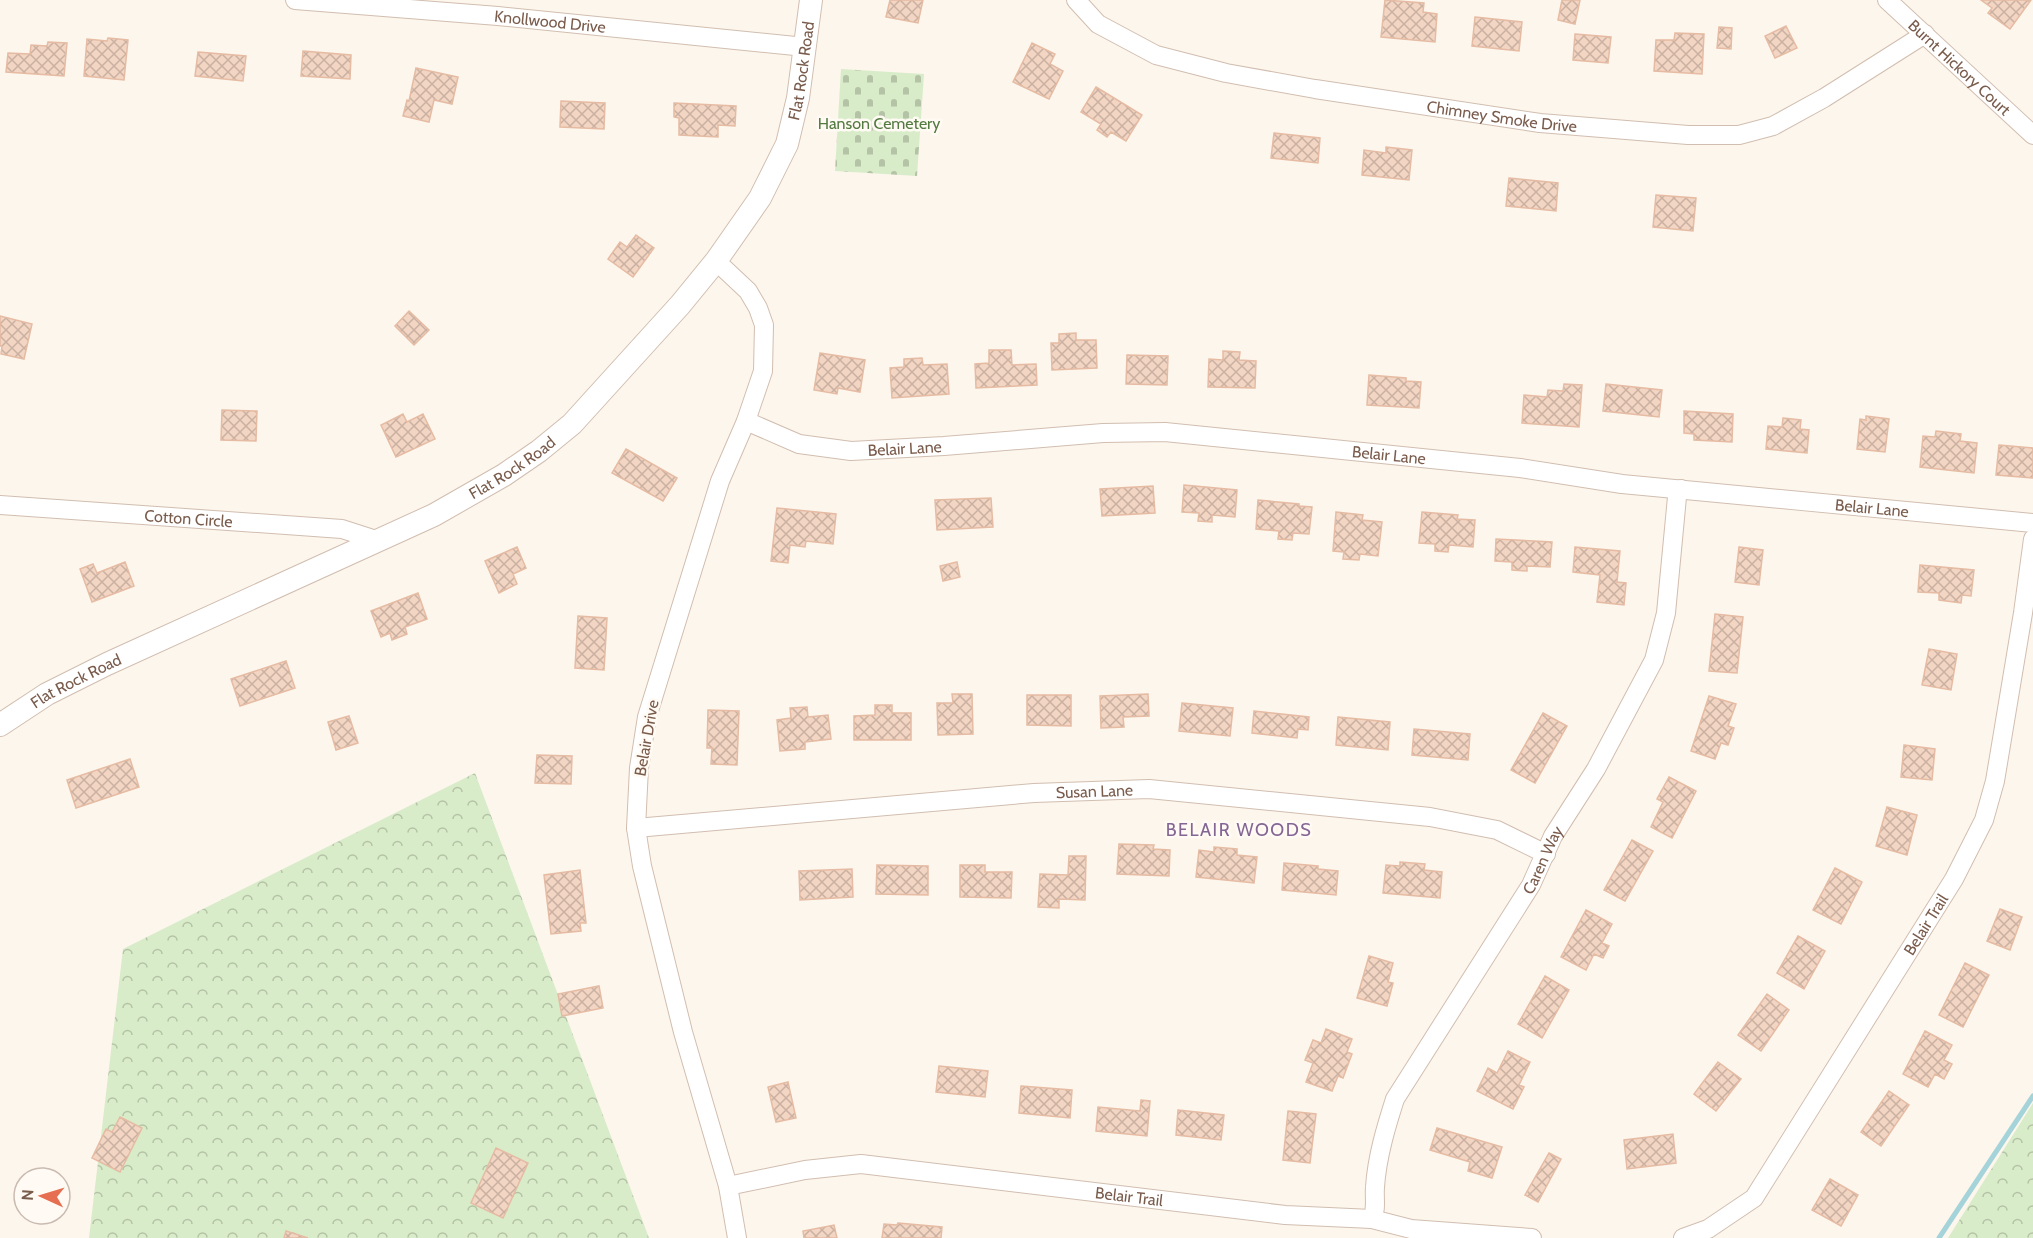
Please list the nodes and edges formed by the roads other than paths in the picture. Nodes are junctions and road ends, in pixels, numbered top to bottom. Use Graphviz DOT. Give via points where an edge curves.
graph roads {
  1 [pos="296,0"];
  2 [pos="811,0"];
  3 [pos="1887,0"];
  4 [pos="1085,3"];
  5 [pos="499,8"];
  6 [pos="1924,34"];
  7 [pos="805,47"];
  8 [pos="2033,135"];
  9 [pos="716,261"];
  10 [pos="746,421"];
  11 [pos="1680,489"];
  12 [pos="0,505"];
  13 [pos="2033,523"];
  14 [pos="2033,539"];
  15 [pos="376,540"];
  16 [pos="0,725"];
  17 [pos="636,828"];
  18 [pos="1546,854"];
  19 [pos="728,1186"];
  20 [pos="1372,1219"];
  21 [pos="738,1238"];
  22 [pos="1532,1238"];
  23 [pos="1683,1238"];
  1 -- 5 [label="street, Knollwood Drive"];
  2 -- 7 [label="street, Flat Rock Road"];
  3 -- 6 [label="street, Burnt Hickory Court"];
  4 -- 6 [label="street, Chimney Smoke Drive" via="1098,24 1156,55 1226,73 1540,123 1688,135 1739,135 1773,126"];
  5 -- 7 [label="street, Knollwood Drive"];
  6 -- 8 [label="street, Burnt Hickory Court"];
  7 -- 9 [label="street, Flat Rock Road" via="787,144 760,198"];
  9 -- 10 [label="street, Belair Drive" via="748,291 764,325 764,371"];
  9 -- 15 [label="street, Flat Rock Road" via="572,424 504,475 434,515"];
  10 -- 11 [label="street, Belair Lane" via="799,444 851,451 1165,432 1520,468"];
  10 -- 17 [label="street, Belair Drive" via="720,481 647,717"];
  11 -- 13 [label="street, Belair Lane"];
  11 -- 18 [label="street, Caren Way" via="1666,614 1654,660"];
  12 -- 15 [label="street, Cotton Circle" via="342,529"];
  14 -- 23 [label="street, Belair Trail" via="1995,781 1979,830 1954,879 1754,1198 1708,1229"];
  15 -- 16 [label="street, Flat Rock Road" via="107,664 47,694"];
  17 -- 18 [label="street, Susan Lane" via="1034,793 1149,789 1430,817 1497,830"];
  17 -- 19 [label="street, Belair Drive" via="680,1021"];
  18 -- 20 [label="street, Caren Way" via="1531,885 1395,1099 1385,1129"];
  19 -- 20 [label="street, Belair Trail" via="805,1170 861,1164 1285,1215"];
  19 -- 21 [label="street, Belair Drive"];
  20 -- 22 [label="street, Belair Trail" via="1411,1229"];
}
